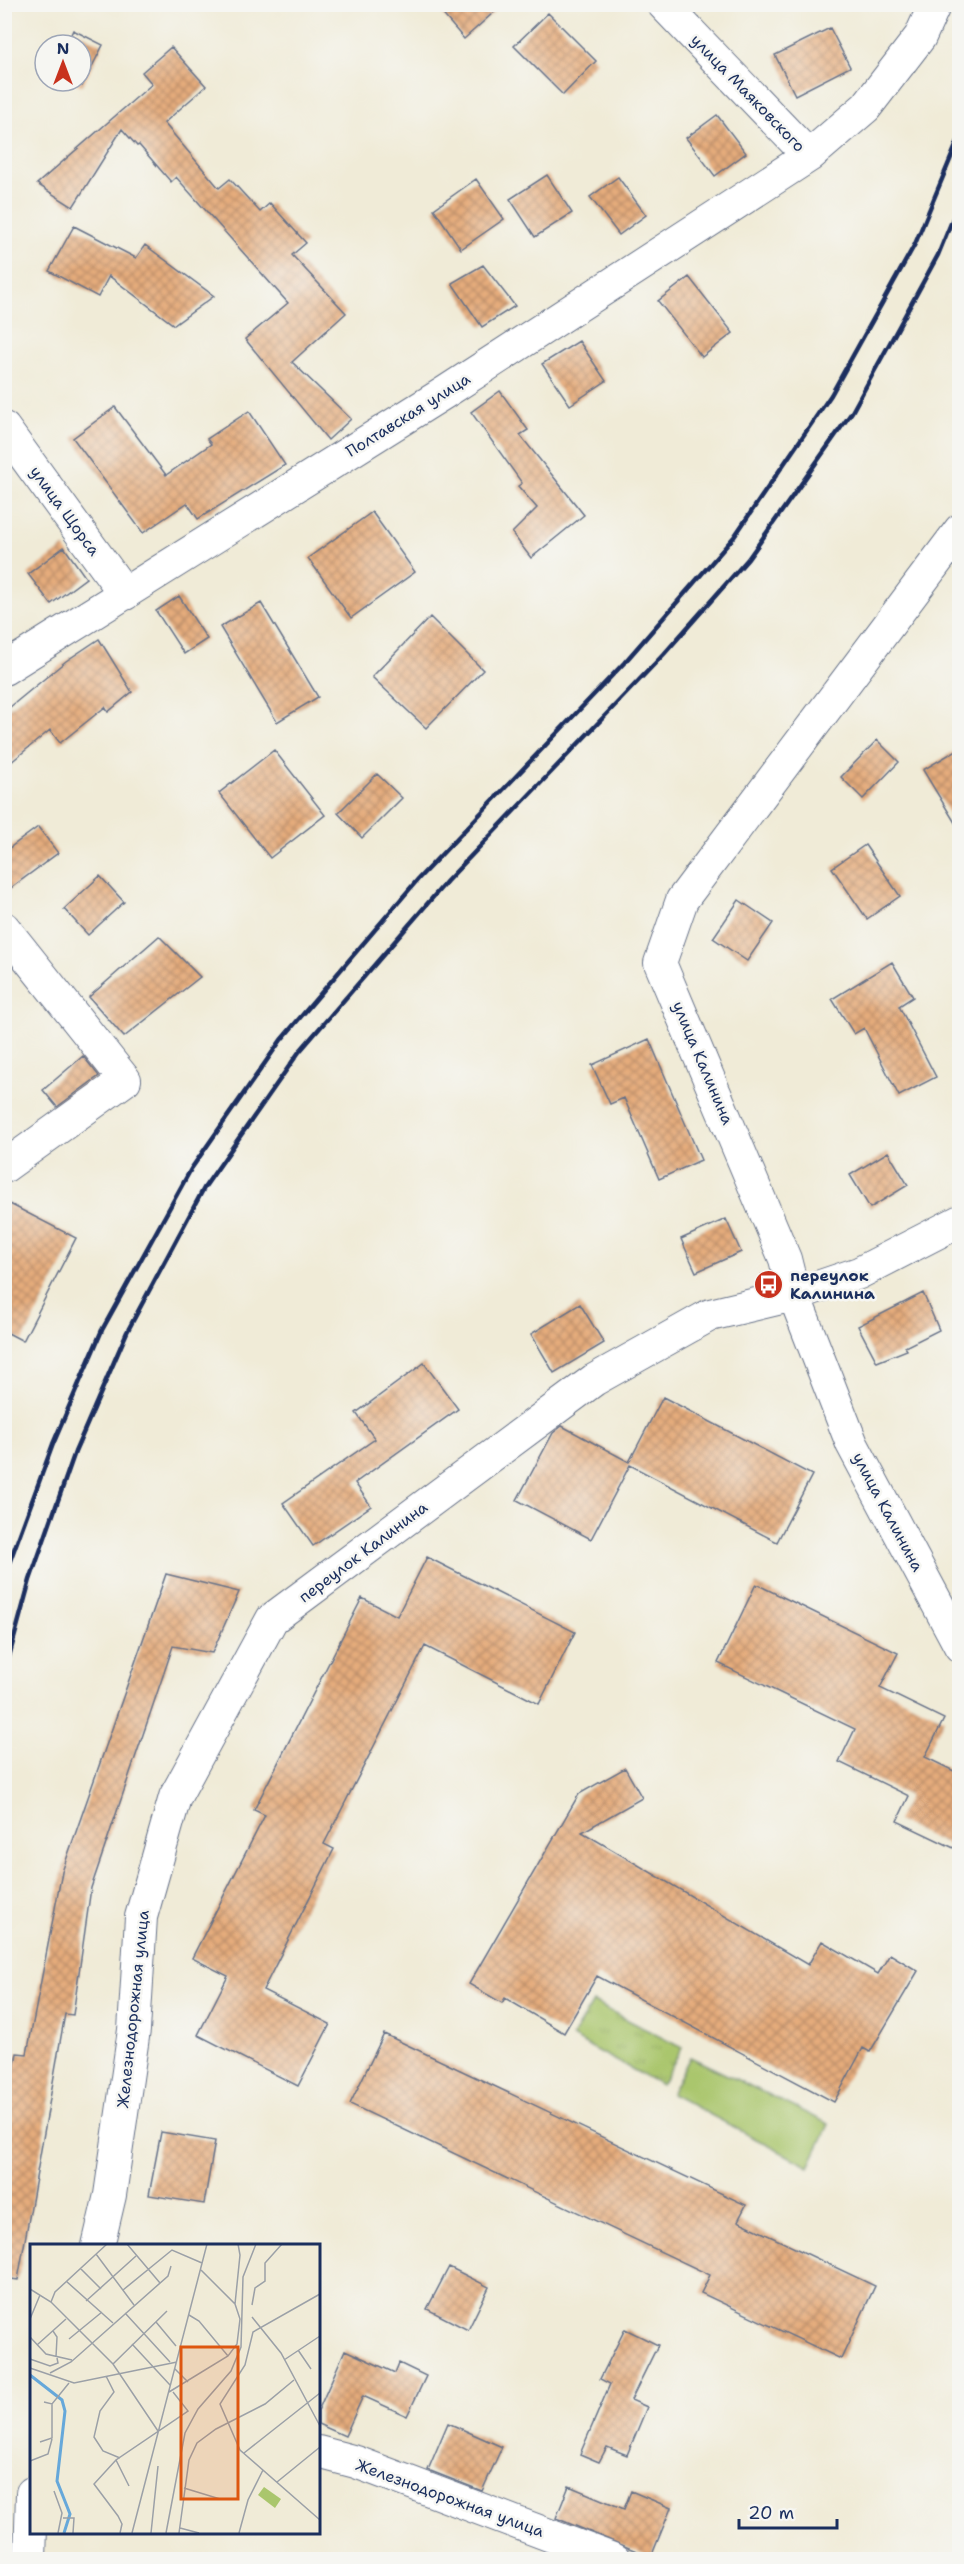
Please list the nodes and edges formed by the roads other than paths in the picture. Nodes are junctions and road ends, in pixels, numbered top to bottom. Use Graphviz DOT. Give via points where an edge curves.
graph roads {
  1 [pos="663,4"];
  2 [pos="935,4"];
  3 [pos="809,156"];
  4 [pos="4,428"];
  5 [pos="960,530"];
  6 [pos="125,594"];
  7 [pos="4,669"];
  8 [pos="4,928"];
  9 [pos="4,1167"];
  10 [pos="960,1221"];
  11 [pos="794,1295"];
  12 [pos="272,1619"];
  13 [pos="960,1646"];
  14 [pos="98,2244"];
  15 [pos="320,2453"];
  16 [pos="31,2534"];
  17 [pos="30,2559"];
  18 [pos="615,2559"];
  1 -- 3 [label="street, улица Маяковского"];
  2 -- 3 [label="street, Полтавская улица" via="920,38 866,107"];
  3 -- 6 [label="street, Полтавская улица"];
  4 -- 6 [label="street, улица Щорса"];
  5 -- 11 [label="street, улица Калинина" via="682,900 660,963 785,1259"];
  6 -- 7 [label="street, Полтавская улица"];
  8 -- 9 [label="street" via="125,1080"];
  10 -- 11 [label="street, переулок Калинина" via="859,1272"];
  11 -- 12 [label="street, переулок Калинина" via="710,1316 594,1380"];
  11 -- 13 [label="street, улица Калинина" via="852,1444"];
  12 -- 14 [label="street, Железнодорожная улица" via="175,1797 141,1917 134,2030 110,2195"];
  15 -- 18 [label="street, Железнодорожная улица" via="357,2462"];
  16 -- 17 [label="street"];
}
